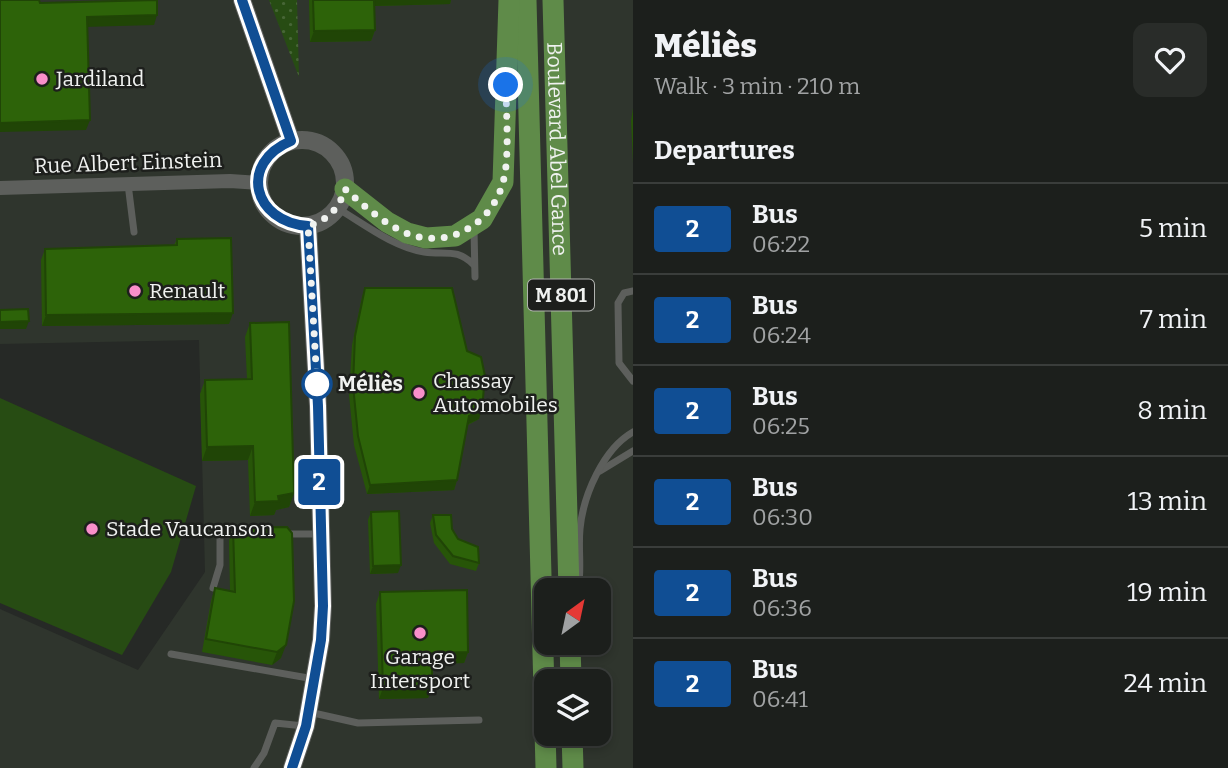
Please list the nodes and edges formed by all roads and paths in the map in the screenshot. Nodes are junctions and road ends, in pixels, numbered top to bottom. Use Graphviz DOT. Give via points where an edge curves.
graph roads {
  1 [pos="242,0"];
  2 [pos="509,0"];
  3 [pos="526,0"];
  4 [pos="553,0"];
  5 [pos="291,141"];
  6 [pos="258,183"];
  7 [pos="128,184"];
  8 [pos="0,188"];
  9 [pos="341,199"];
  10 [pos="308,226"];
  11 [pos="474,226"];
  12 [pos="134,232"];
  13 [pos="474,265"];
  14 [pos="475,278"];
  15 [pos="633,291"];
  16 [pos="633,380"];
  17 [pos="633,432"];
  18 [pos="633,452"];
  19 [pos="600,471"];
  20 [pos="270,534"];
  21 [pos="320,534"];
  22 [pos="245,535"];
  23 [pos="569,578"];
  24 [pos="579,578"];
  25 [pos="213,588"];
  26 [pos="171,654"];
  27 [pos="315,679"];
  28 [pos="307,719"];
  29 [pos="479,720"];
  30 [pos="572,746"];
  31 [pos="254,768"];
  32 [pos="292,768"];
  33 [pos="546,768"];
  34 [pos="573,768"];
  1 -- 5 [label="street"];
  2 -- 11 [label="main road" via="503,182"];
  3 -- 33 [label="main road, Boulevard Abel Gance / M 801"];
  4 -- 23 [label="main road, Boulevard Abel Gance / M 801"];
  5 -- 6 [label="street" via="267,156"];
  5 -- 9 [label="street" via="310,140 327,148 339,162"];
  6 -- 7 [label="street, Rue Albert Einstein"];
  6 -- 10 [label="street" via="262,202 273,216 289,225"];
  7 -- 8 [label="street, Rue Albert Einstein"];
  7 -- 12 [label="lane"];
  9 -- 10 [label="street" via="319,223"];
  9 -- 11 [label="main road" via="407,233 440,238"];
  9 -- 13 [label="lane" via="403,246 427,252 454,251"];
  10 -- 21 [label="street"];
  11 -- 13 [label="lane"];
  13 -- 14 [label="lane"];
  15 -- 16 [label="lane" via="624,293 618,303 619,363"];
  17 -- 19 [label="lane" via="617,443"];
  18 -- 19 [label="lane"];
  19 -- 24 [label="lane" via="589,491 580,528"];
  20 -- 21 [label="lane"];
  21 -- 27 [label="street" via="323,606"];
  22 -- 25 [label="lane" via="220,535 220,565"];
  26 -- 27 [label="lane"];
  27 -- 28 [label="street"];
  28 -- 29 [label="lane" via="358,723"];
  28 -- 31 [label="lane" via="275,723"];
  28 -- 32 [label="street"];
  30 -- 34 [label="main road"];
}
